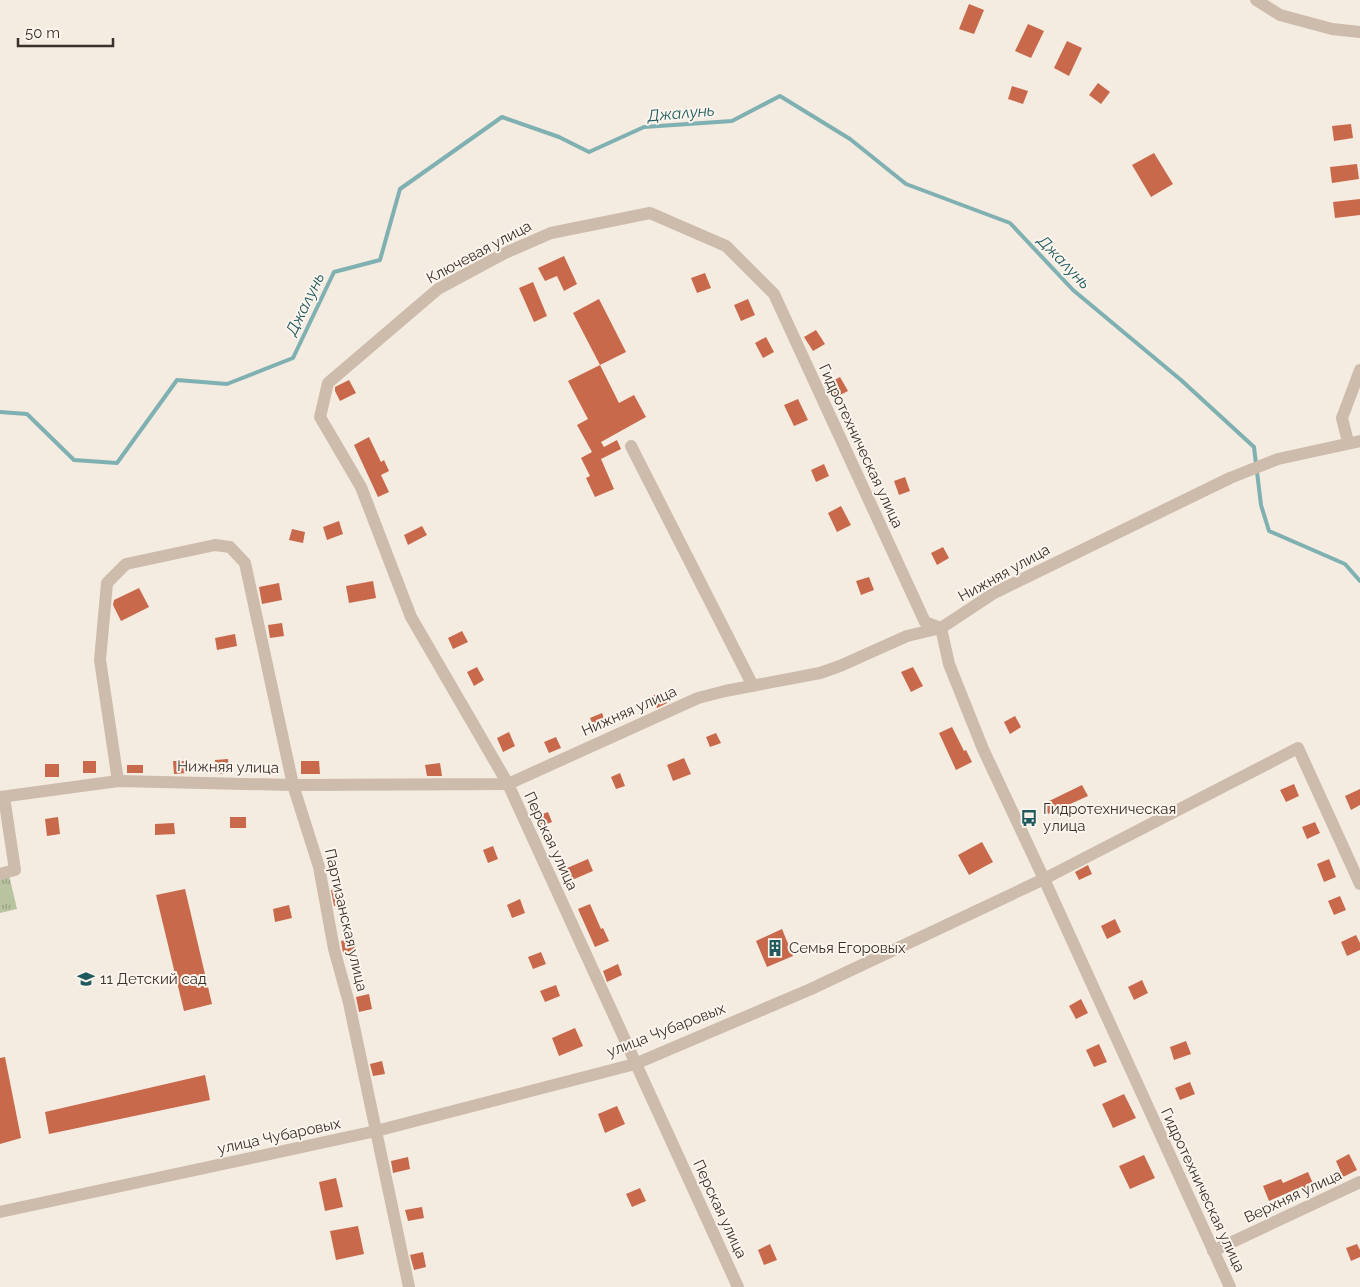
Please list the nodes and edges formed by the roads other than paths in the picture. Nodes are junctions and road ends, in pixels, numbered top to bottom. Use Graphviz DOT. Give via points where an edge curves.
graph roads {
  1 [pos="1256,0"];
  2 [pos="1360,32"];
  3 [pos="650,213"];
  4 [pos="1360,370"];
  5 [pos="320,417"];
  6 [pos="1354,441"];
  7 [pos="631,446"];
  8 [pos="941,628"];
  9 [pos="752,686"];
  10 [pos="118,781"];
  11 [pos="508,784"];
  12 [pos="293,785"];
  13 [pos="2,797"];
  14 [pos="0,874"];
  15 [pos="1044,879"];
  16 [pos="1360,884"];
  17 [pos="635,1064"];
  18 [pos="376,1131"];
  19 [pos="1360,1182"];
  20 [pos="0,1212"];
  21 [pos="1213,1252"];
  22 [pos="409,1287"];
  23 [pos="738,1287"];
  24 [pos="1230,1287"];
  1 -- 2 [label="street" via="1280,15 1332,29"];
  3 -- 5 [label="street, Ключевая улица" via="551,233 505,253 438,289 328,383"];
  3 -- 8 [label="street, Гидротехническая улица" via="726,246 774,294 925,622"];
  4 -- 6 [label="street" via="1342,418"];
  5 -- 11 [label="street, Перская улица" via="361,487 411,617"];
  6 -- 8 [label="street, Нижняя улица" via="1278,459 1230,478 994,593"];
  7 -- 9 [label="street"];
  8 -- 9 [label="street, Нижняя улица" via="907,636 820,674"];
  8 -- 15 [label="street, Гидротехническая улица" via="949,664 983,749"];
  9 -- 11 [label="street, Нижняя улица" via="698,698"];
  10 -- 12 [label="street, Нижняя улица"];
  10 -- 12 [label="street, Партизанская улица" via="100,660 108,583 126,564 215,545 230,547 245,563"];
  10 -- 13 [label="street, Нижняя улица"];
  11 -- 12 [label="street, Нижняя улица"];
  11 -- 17 [label="street, Перская улица"];
  12 -- 18 [label="street, Партизанская улица" via="319,867 334,949"];
  13 -- 14 [label="street" via="15,870"];
  15 -- 16 [label="street, улица Чубаровых" via="1298,748"];
  15 -- 17 [label="street, улица Чубаровых" via="811,989"];
  15 -- 21 [label="street, Гидротехническая улица"];
  17 -- 18 [label="street, улица Чубаровых"];
  17 -- 23 [label="street, Перская улица"];
  18 -- 20 [label="street, улица Чубаровых"];
  18 -- 22 [label="street, Партизанская улица"];
  19 -- 21 [label="street, Верхняя улица"];
  21 -- 24 [label="street, Гидротехническая улица"];
}
